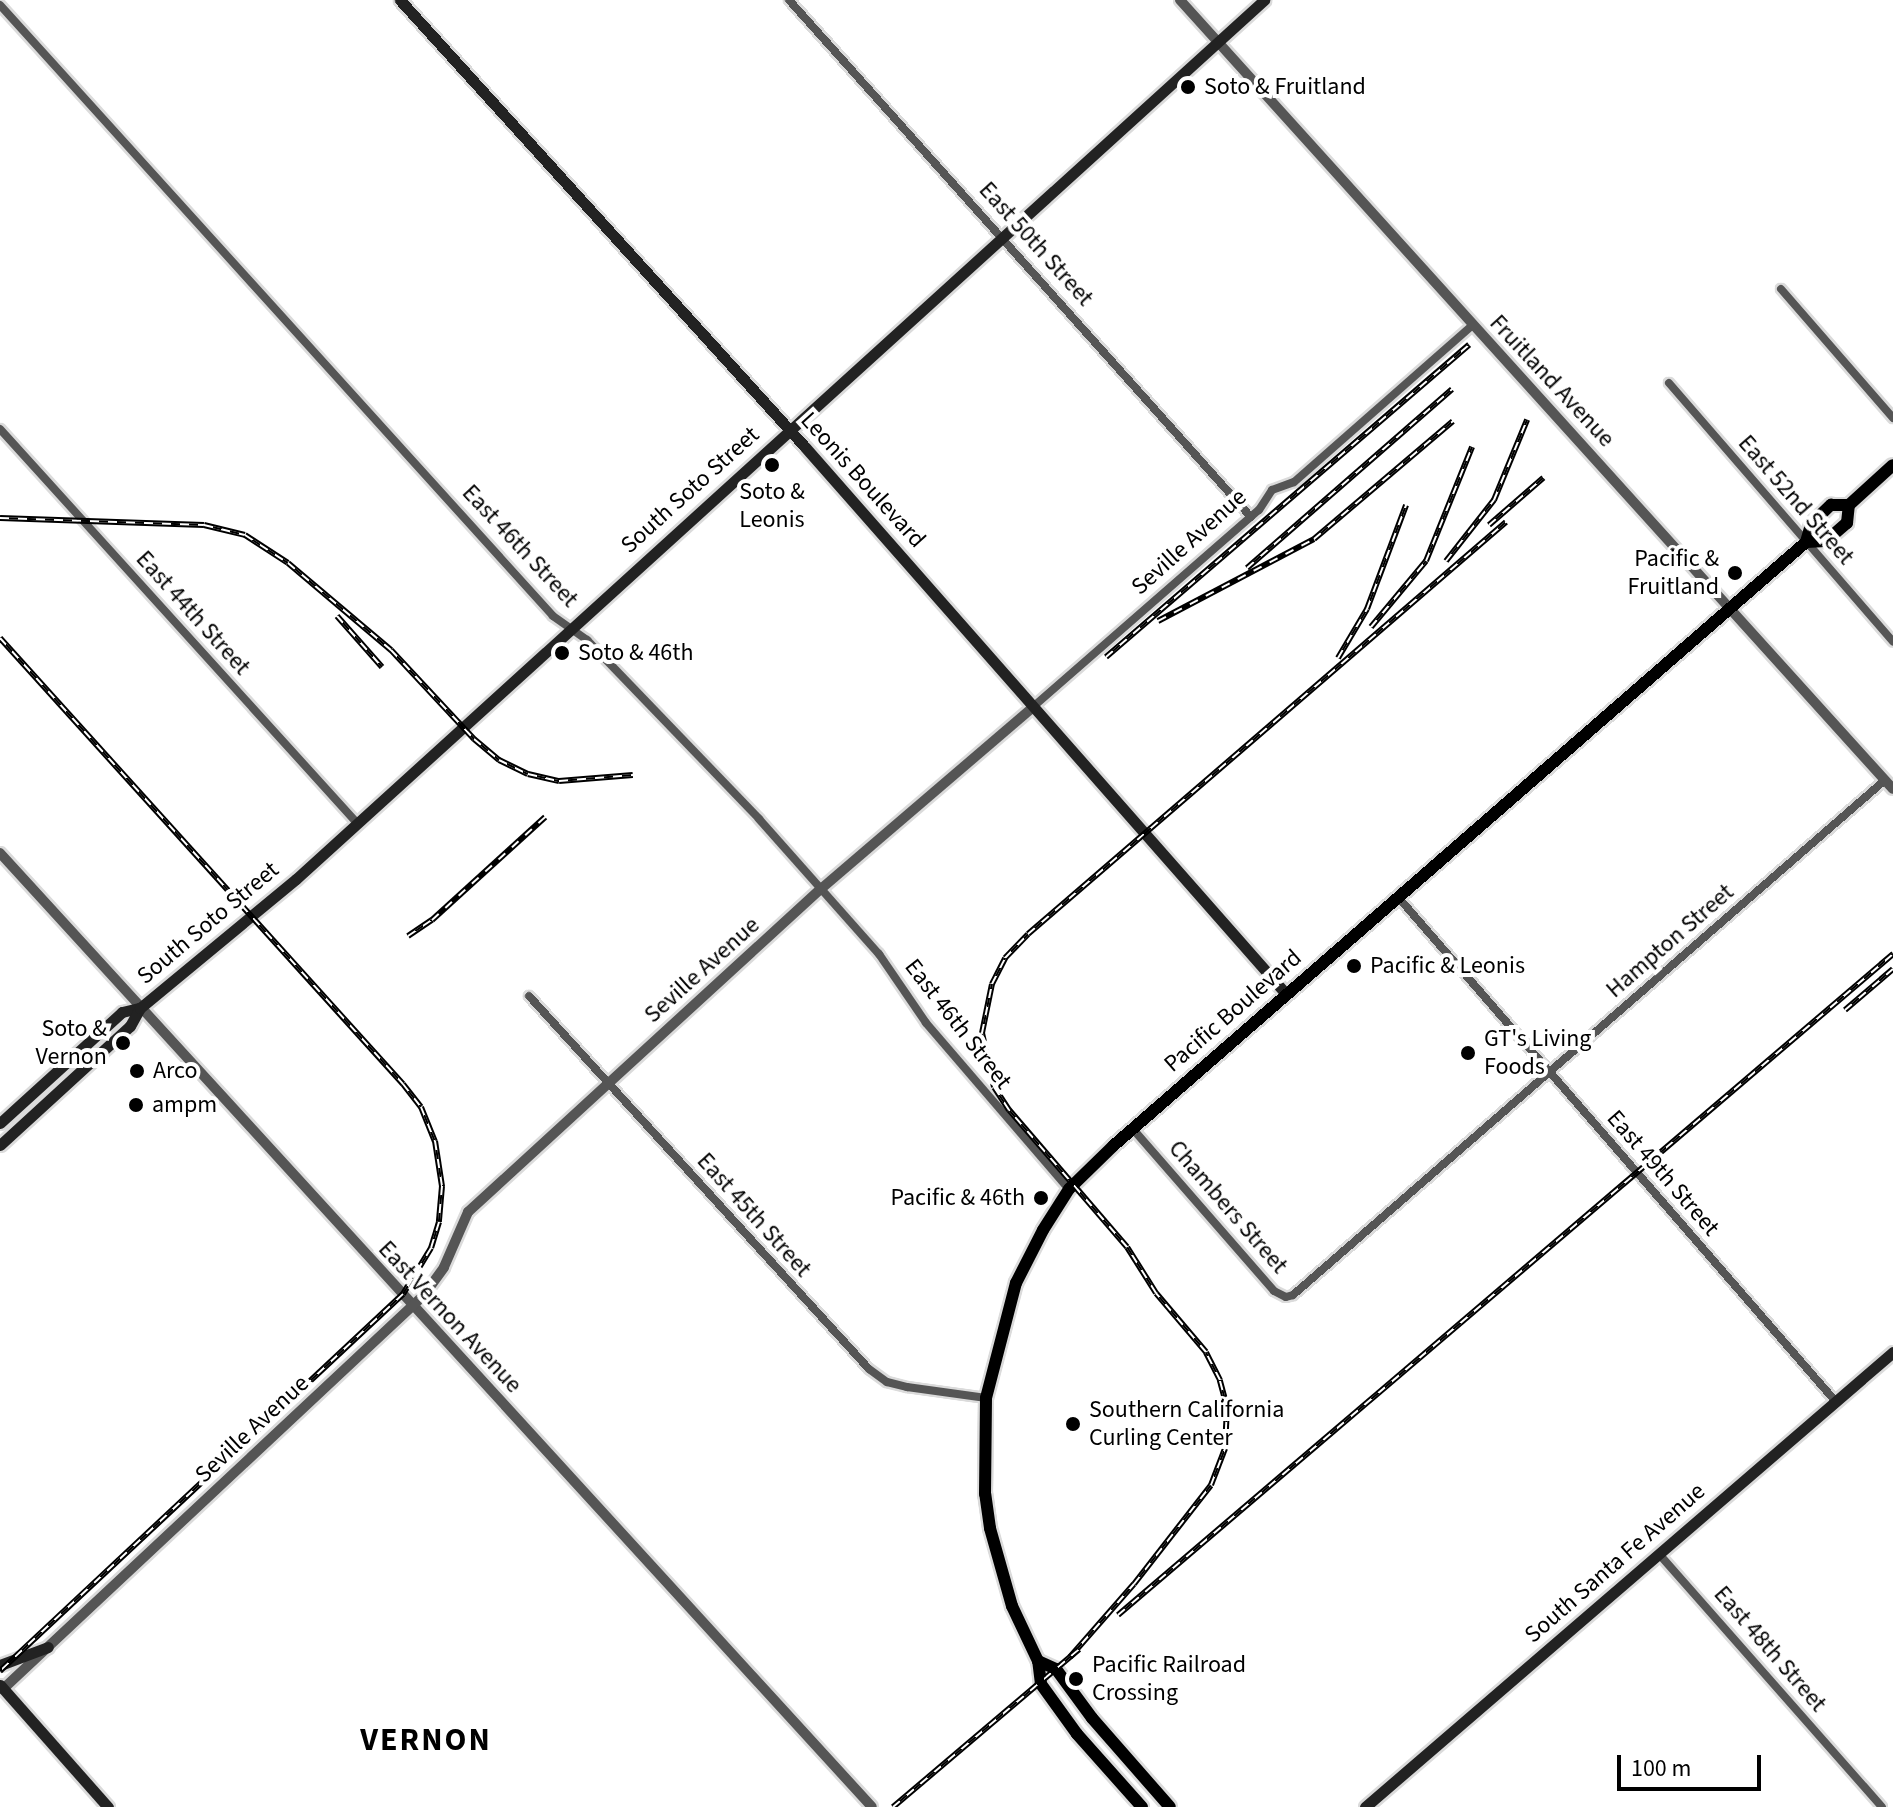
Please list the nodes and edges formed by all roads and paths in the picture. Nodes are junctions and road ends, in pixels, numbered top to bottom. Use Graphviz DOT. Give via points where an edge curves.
graph roads {
  1 [pos="400,0"];
  2 [pos="789,0"];
  3 [pos="1180,0"];
  4 [pos="1264,0"];
  5 [pos="0,5"];
  6 [pos="1218,42"];
  7 [pos="1002,236"];
  8 [pos="1781,289"];
  9 [pos="1473,325"];
  10 [pos="1669,383"];
  11 [pos="1893,418"];
  12 [pos="0,429"];
  13 [pos="789,430"];
  14 [pos="1893,465"];
  15 [pos="1849,505"];
  16 [pos="1251,517"];
  17 [pos="1806,542"];
  18 [pos="1730,609"];
  19 [pos="570,628"];
  20 [pos="1893,642"];
  21 [pos="1034,706"];
  22 [pos="1889,784"];
  23 [pos="357,823"];
  24 [pos="0,853"];
  25 [pos="822,888"];
  26 [pos="1398,897"];
  27 [pos="1286,994"];
  28 [pos="529,996"];
  29 [pos="140,1008"];
  30 [pos="1550,1073"];
  31 [pos="608,1084"];
  32 [pos="0,1123"];
  33 [pos="1132,1128"];
  34 [pos="0,1145"];
  35 [pos="1069,1189"];
  36 [pos="1300,1290"];
  37 [pos="413,1306"];
  38 [pos="1893,1352"];
  39 [pos="986,1398"];
  40 [pos="1836,1402"];
  41 [pos="1659,1554"];
  42 [pos="48,1647"];
  43 [pos="1038,1661"];
  44 [pos="0,1665"];
  45 [pos="1,1688"];
  46 [pos="108,1807"];
  47 [pos="872,1807"];
  48 [pos="1142,1807"];
  49 [pos="1170,1807"];
  50 [pos="1365,1807"];
  51 [pos="1882,1807"];
  1 -- 13 [label="main road, Leonis Boulevard"];
  2 -- 7 [label="street, East 50th Street"];
  3 -- 6 [label="street, Fruitland Avenue"];
  4 -- 6 [label="main road, South Soto Street"];
  5 -- 19 [label="street, East 46th Street" via="553,616"];
  6 -- 7 [label="main road, South Soto Street"];
  6 -- 9 [label="street, Fruitland Avenue"];
  7 -- 13 [label="main road, South Soto Street"];
  7 -- 16 [label="street, East 50th Street"];
  8 -- 11 [label="street"];
  9 -- 16 [label="street, Seville Avenue" via="1294,482 1272,490"];
  9 -- 18 [label="street, Fruitland Avenue"];
  10 -- 17 [label="street, East 52nd Street"];
  12 -- 23 [label="street, East 44th Street"];
  13 -- 19 [label="main road, South Soto Street"];
  13 -- 21 [label="main road, Leonis Boulevard"];
  14 -- 15 [label="main road, Pacific Boulevard"];
  15 -- 17 [label="main road, Pacific Boulevard" via="1831,505 1811,524"];
  15 -- 17 [label="main road, Pacific Boulevard" via="1847,523 1826,541"];
  16 -- 21 [label="street, Seville Avenue"];
  17 -- 18 [label="main road, Pacific Boulevard"];
  17 -- 20 [label="street, East 52nd Street"];
  18 -- 22 [label="street, Fruitland Avenue"];
  18 -- 26 [label="main road, Pacific Boulevard"];
  19 -- 23 [label="main road, South Soto Street"];
  19 -- 25 [label="street, East 46th Street" via="607,660"];
  21 -- 25 [label="street, Seville Avenue"];
  21 -- 27 [label="main road, Leonis Boulevard"];
  22 -- 30 [label="street, Hampton Street"];
  23 -- 29 [label="main road, South Soto Street"];
  24 -- 29 [label="street, East Vernon Avenue"];
  25 -- 31 [label="street, Seville Avenue"];
  25 -- 35 [label="street, East 46th Street" via="879,954 926,1023"];
  26 -- 27 [label="main road, Pacific Boulevard"];
  26 -- 30 [label="street, East 49th Street"];
  27 -- 33 [label="main road, Pacific Boulevard"];
  28 -- 31 [label="street, East 45th Street"];
  29 -- 32 [label="main road, South Soto Street" via="122,1012"];
  29 -- 34 [label="main road, South Soto Street" via="130,1026"];
  29 -- 37 [label="street, East Vernon Avenue"];
  30 -- 36 [label="street, Hampton Street"];
  30 -- 40 [label="street, East 49th Street"];
  31 -- 37 [label="street, Seville Avenue" via="468,1212 438,1277"];
  31 -- 39 [label="street, East 45th Street" via="869,1369 887,1382 907,1387"];
  33 -- 35 [label="main road, Pacific Boulevard"];
  33 -- 36 [label="street, Chambers Street" via="1274,1291 1286,1297"];
  35 -- 39 [label="main road, Pacific Boulevard" via="1016,1283"];
  37 -- 42 [label="street, Seville Avenue"];
  37 -- 47 [label="street, East Vernon Avenue"];
  38 -- 40 [label="main road, South Santa Fe Avenue"];
  39 -- 43 [label="main road, Pacific Boulevard" via="990,1528 1012,1606"];
  40 -- 41 [label="main road, South Santa Fe Avenue"];
  41 -- 50 [label="main road, South Santa Fe Avenue"];
  41 -- 51 [label="street, East 48th Street"];
  42 -- 44 [label="main road"];
  42 -- 45 [label="street, Seville Avenue"];
  43 -- 48 [label="main road, Pacific Boulevard" via="1041,1684 1056,1707"];
  43 -- 49 [label="main road, Pacific Boulevard" via="1056,1669"];
  45 -- 46 [label="main road"];
}
